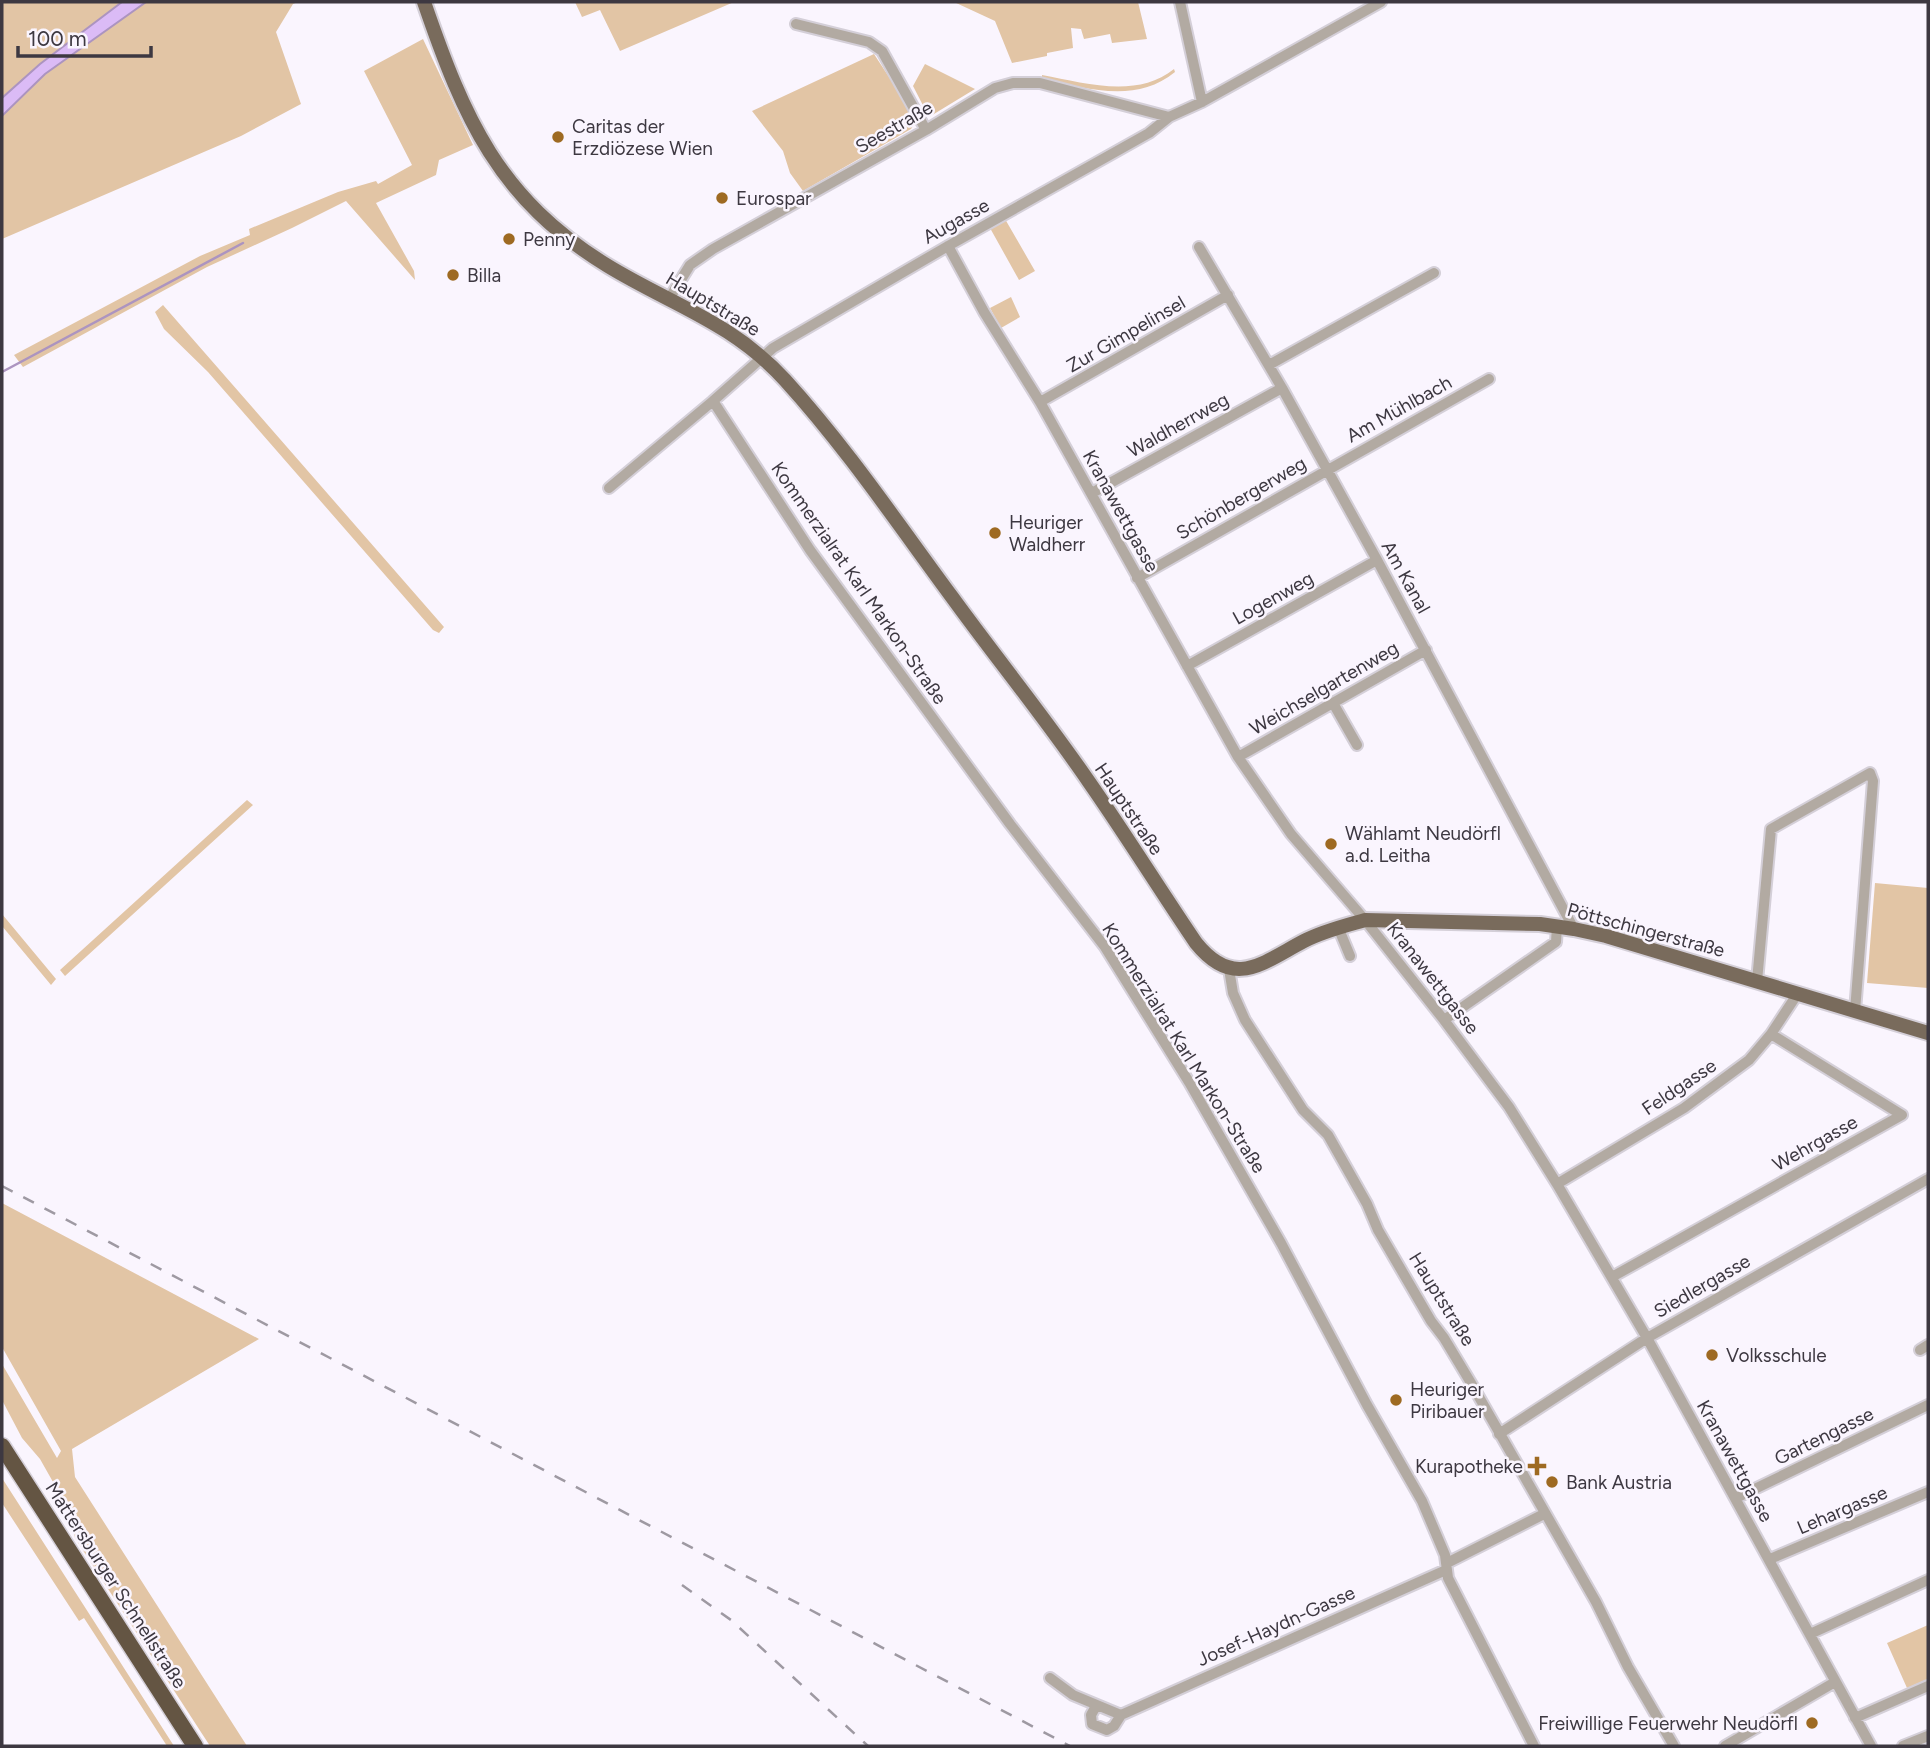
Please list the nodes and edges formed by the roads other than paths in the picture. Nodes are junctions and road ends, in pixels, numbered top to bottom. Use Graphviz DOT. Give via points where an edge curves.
graph roads {
  1 [pos="424,2"];
  2 [pos="1180,2"];
  3 [pos="1381,2"];
  4 [pos="796,24"];
  5 [pos="1202,102"];
  6 [pos="1168,117"];
  7 [pos="926,130"];
  8 [pos="948,246"];
  9 [pos="1199,247"];
  10 [pos="1434,273"];
  11 [pos="1228,295"];
  12 [pos="669,299"];
  13 [pos="763,357"];
  14 [pos="1269,365"];
  15 [pos="1489,379"];
  16 [pos="1282,388"];
  17 [pos="713,401"];
  18 [pos="1040,402"];
  19 [pos="1326,470"];
  20 [pos="609,488"];
  21 [pos="1092,493"];
  22 [pos="1377,560"];
  23 [pos="1137,578"];
  24 [pos="1426,650"];
  25 [pos="1186,666"];
  26 [pos="1333,703"];
  27 [pos="1357,745"];
  28 [pos="1238,757"];
  29 [pos="1365,920"];
  30 [pos="1558,926"];
  31 [pos="1338,927"];
  32 [pos="1574,929"];
  33 [pos="1350,956"];
  34 [pos="1229,969"];
  35 [pos="1757,981"];
  36 [pos="1798,993"];
  37 [pos="1855,1011"];
  38 [pos="1444,1020"];
  39 [pos="1928,1033"];
  40 [pos="1771,1034"];
  41 [pos="1928,1179"];
  42 [pos="1557,1184"];
  43 [pos="1612,1277"];
  44 [pos="1647,1338"];
  45 [pos="1928,1405"];
  46 [pos="1499,1434"];
  47 [pos="2,1446"];
  48 [pos="2,1462"];
  49 [pos="1928,1492"];
  50 [pos="1735,1497"];
  51 [pos="1544,1514"];
  52 [pos="1770,1559"];
  53 [pos="1446,1567"];
  54 [pos="1928,1580"];
  55 [pos="1810,1634"];
  56 [pos="1050,1678"];
  57 [pos="1835,1682"];
  58 [pos="1928,1686"];
  59 [pos="1096,1706"];
  60 [pos="1121,1715"];
  61 [pos="1855,1718"];
  62 [pos="1928,1736"];
  63 [pos="184,1746"];
  64 [pos="195,1746"];
  65 [pos="1534,1746"];
  66 [pos="1674,1746"];
  67 [pos="1725,1746"];
  68 [pos="1871,1746"];
  69 [pos="1903,1746"];
  1 -- 12 [label="main road, Hauptstraße" via="466,112 507,178 537,212 569,238"];
  2 -- 5 [label="street"];
  3 -- 5 [label="street, Augasse"];
  4 -- 7 [label="street" via="869,42 882,51"];
  5 -- 6 [label="street, Augasse"];
  6 -- 7 [label="street, Seestraße" via="1040,83 1013,83 995,88"];
  6 -- 8 [label="street, Augasse" via="1149,133"];
  7 -- 12 [label="street, Seestraße" via="713,249 690,265"];
  8 -- 13 [label="street, Augasse"];
  8 -- 18 [label="street, Kranawettgasse"];
  9 -- 11 [label="street, Am Kanal"];
  10 -- 14 [label="street"];
  11 -- 14 [label="street, Am Kanal"];
  11 -- 18 [label="street, Zur Gimpelinsel"];
  12 -- 13 [label="main road, Hauptstraße" via="739,338"];
  13 -- 17 [label="street"];
  13 -- 34 [label="main road, Hauptstraße" via="847,457 1074,761 1196,943 1206,956"];
  14 -- 16 [label="street, Am Kanal"];
  15 -- 19 [label="street, Am Mühlbach"];
  16 -- 19 [label="street, Am Kanal"];
  16 -- 21 [label="street, Waldherrweg"];
  17 -- 20 [label="street"];
  17 -- 53 [label="street, Kommerzialrat Karl Markon-Straße" via="810,550 1105,947 1281,1243 1422,1501"];
  18 -- 21 [label="street, Kranawettgasse"];
  19 -- 22 [label="street, Am Kanal"];
  19 -- 23 [label="street, Schönbergerweg"];
  21 -- 23 [label="street, Kranawettgasse"];
  22 -- 24 [label="street, Am Kanal"];
  22 -- 25 [label="street, Logenweg"];
  23 -- 25 [label="street, Kranawettgasse"];
  24 -- 26 [label="street, Weichselgartenweg"];
  24 -- 32 [label="street, Am Kanal"];
  25 -- 28 [label="street, Kranawettgasse"];
  26 -- 27 [label="street"];
  26 -- 28 [label="street, Weichselgartenweg"];
  28 -- 29 [label="street, Kranawettgasse" via="1291,834"];
  29 -- 30 [label="main road, Pöttschingerstraße"];
  29 -- 31 [label="main road, Pöttschingerstraße"];
  29 -- 38 [label="street, Kranawettgasse"];
  30 -- 32 [label="main road, Pöttschingerstraße"];
  30 -- 38 [label="street" via="1556,942"];
  31 -- 33 [label="street"];
  31 -- 34 [label="main road, Pöttschingerstraße" via="1260,965"];
  32 -- 35 [label="main road, Pöttschingerstraße"];
  34 -- 46 [label="street, Hauptstraße" via="1245,1020 1303,1110 1328,1135 1378,1230"];
  35 -- 36 [label="main road, Pöttschingerstraße"];
  35 -- 37 [label="street" via="1771,829 1870,773"];
  36 -- 37 [label="main road, Pöttschingerstraße"];
  36 -- 40 [label="street, Feldgasse"];
  37 -- 39 [label="main road, Pöttschingerstraße"];
  38 -- 42 [label="street, Kranawettgasse" via="1509,1107"];
  40 -- 42 [label="street, Feldgasse" via="1749,1060 1684,1108"];
  40 -- 43 [label="street, Wehrgasse" via="1902,1115"];
  41 -- 44 [label="street, Siedlergasse"];
  42 -- 43 [label="street, Kranawettgasse"];
  43 -- 44 [label="street, Kranawettgasse"];
  44 -- 46 [label="street, Siedlergasse"];
  44 -- 50 [label="street, Kranawettgasse"];
  45 -- 50 [label="street, Gartengasse"];
  46 -- 51 [label="street, Hauptstraße"];
  47 -- 64 [label="highway, Mattersburger Schnellstraße"];
  48 -- 63 [label="highway, Mattersburger Schnellstraße"];
  49 -- 52 [label="street, Lehargasse"];
  50 -- 52 [label="street, Kranawettgasse"];
  51 -- 53 [label="street, Josef-Haydn-Gasse"];
  51 -- 66 [label="street, Hauptstraße"];
  52 -- 55 [label="street, Kranawettgasse"];
  53 -- 60 [label="street, Josef-Haydn-Gasse"];
  53 -- 65 [label="street, Kommerzialrat Karl Markon-Straße"];
  54 -- 55 [label="street"];
  55 -- 57 [label="street, Kranawettgasse"];
  56 -- 59 [label="street"];
  57 -- 61 [label="street, Kranawettgasse"];
  57 -- 67 [label="street"];
  58 -- 61 [label="street"];
  59 -- 60 [label="street"];
  59 -- 60 [label="street, Josef-Haydn-Gasse" via="1091,1715 1092,1724 1098,1727 1107,1730"];
  61 -- 68 [label="street, Kranawettgasse"];
  62 -- 69 [label="street"];
}
